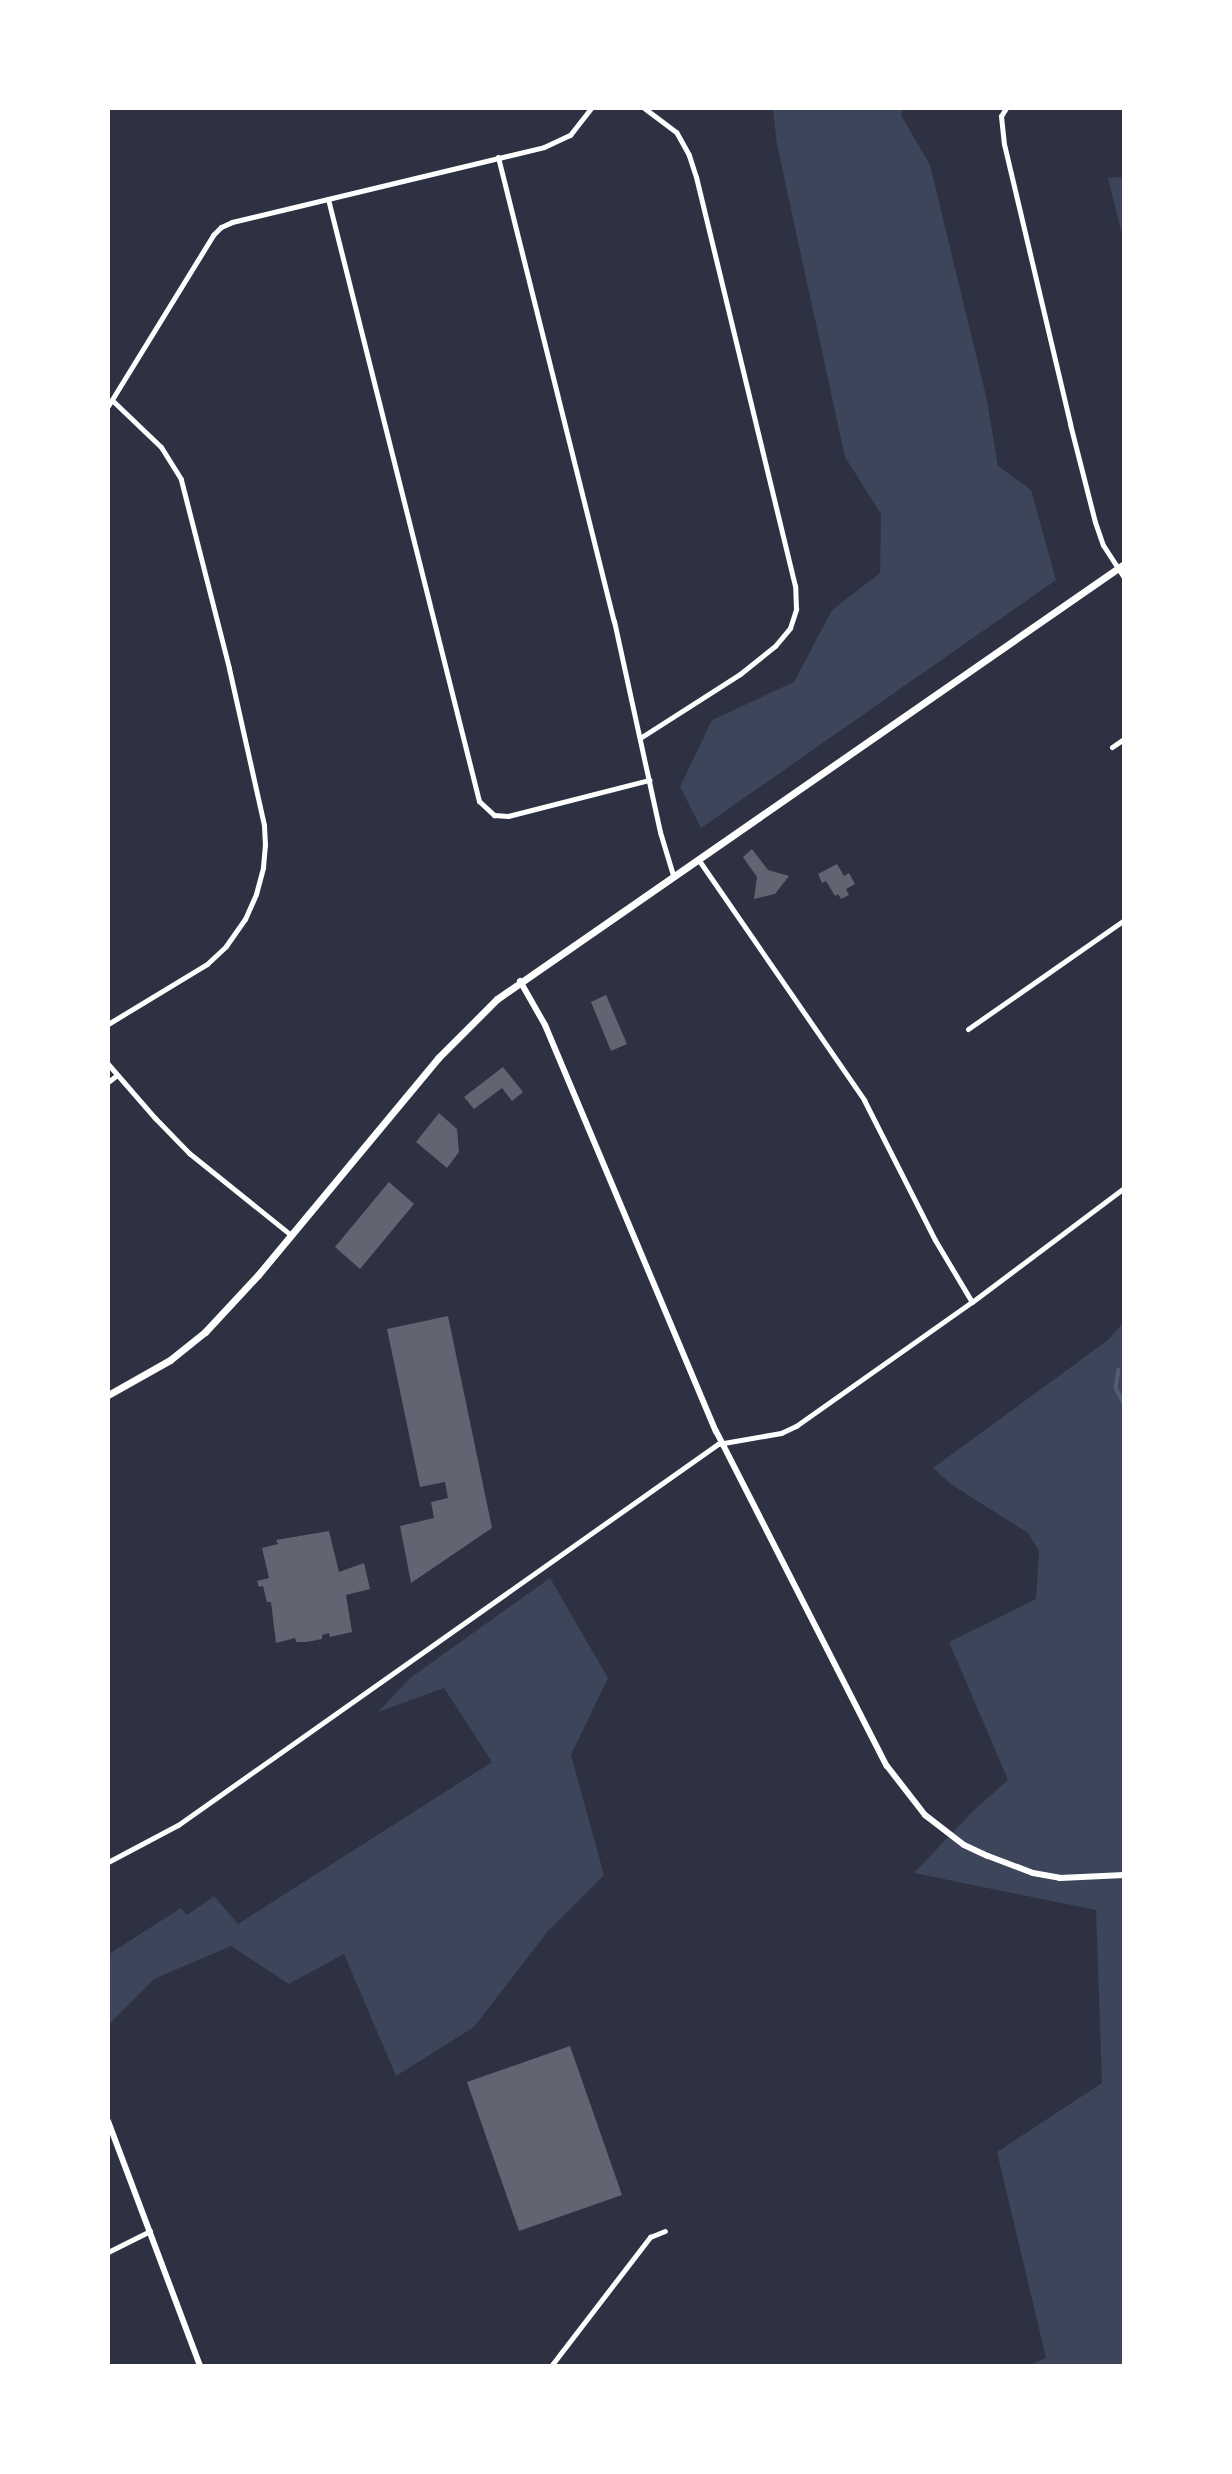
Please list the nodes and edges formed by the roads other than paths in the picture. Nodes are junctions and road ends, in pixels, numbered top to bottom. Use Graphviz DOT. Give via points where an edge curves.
graph roads {
  1 [pos="592,108"];
  2 [pos="644,108"];
  3 [pos="1006,108"];
  4 [pos="498,157"];
  5 [pos="328,199"];
  6 [pos="110,403"];
  7 [pos="1120,566"];
  8 [pos="1124,577"];
  9 [pos="640,738"];
  10 [pos="1124,739"];
  11 [pos="1112,747"];
  12 [pos="649,780"];
  13 [pos="698,859"];
  14 [pos="673,875"];
  15 [pos="1124,920"];
  16 [pos="520,981"];
  17 [pos="108,1024"];
  18 [pos="968,1029"];
  19 [pos="108,1063"];
  20 [pos="117,1075"];
  21 [pos="108,1082"];
  22 [pos="1124,1188"];
  23 [pos="291,1235"];
  24 [pos="972,1302"];
  25 [pos="108,1395"];
  26 [pos="722,1443"];
  27 [pos="108,1862"];
  28 [pos="1124,1875"];
  29 [pos="108,2121"];
  30 [pos="150,2231"];
  31 [pos="665,2231"];
  32 [pos="108,2252"];
  33 [pos="200,2365"];
  34 [pos="551,2365"];
  1 -- 4 [label="street" via="570,135 544,147"];
  2 -- 9 [label="street" via="676,132 692,166 795,586 796,609 790,628 775,646"];
  3 -- 7 [label="street" via="1001,126 1022,225 1095,522 1103,545"];
  4 -- 5 [label="street"];
  4 -- 9 [label="street"];
  5 -- 6 [label="street" via="221,228 213,235"];
  5 -- 12 [label="street" via="478,801 494,815 508,816"];
  6 -- 17 [label="street" via="161,447 181,479 229,668 265,845 256,894 226,946 207,964"];
  7 -- 8 [label="street"];
  7 -- 13 [label="main road"];
  9 -- 12 [label="street"];
  10 -- 11 [label="street"];
  12 -- 14 [label="street"];
  13 -- 14 [label="main road"];
  13 -- 24 [label="street" via="864,1100 934,1240"];
  14 -- 16 [label="main road"];
  15 -- 18 [label="street"];
  16 -- 23 [label="main road" via="438,1058"];
  16 -- 26 [label="street" via="544,1025"];
  19 -- 20 [label="street"];
  20 -- 21 [label="street"];
  20 -- 23 [label="street" via="190,1153"];
  22 -- 24 [label="street"];
  23 -- 25 [label="main road" via="205,1332 161,1366"];
  24 -- 26 [label="street" via="796,1426"];
  26 -- 27 [label="street" via="178,1825"];
  26 -- 28 [label="street" via="887,1766 925,1815 964,1845 1033,1873 1083,1879"];
  29 -- 30 [label="street"];
  30 -- 32 [label="street"];
  30 -- 33 [label="street"];
  31 -- 34 [label="street" via="650,2237"];
}
